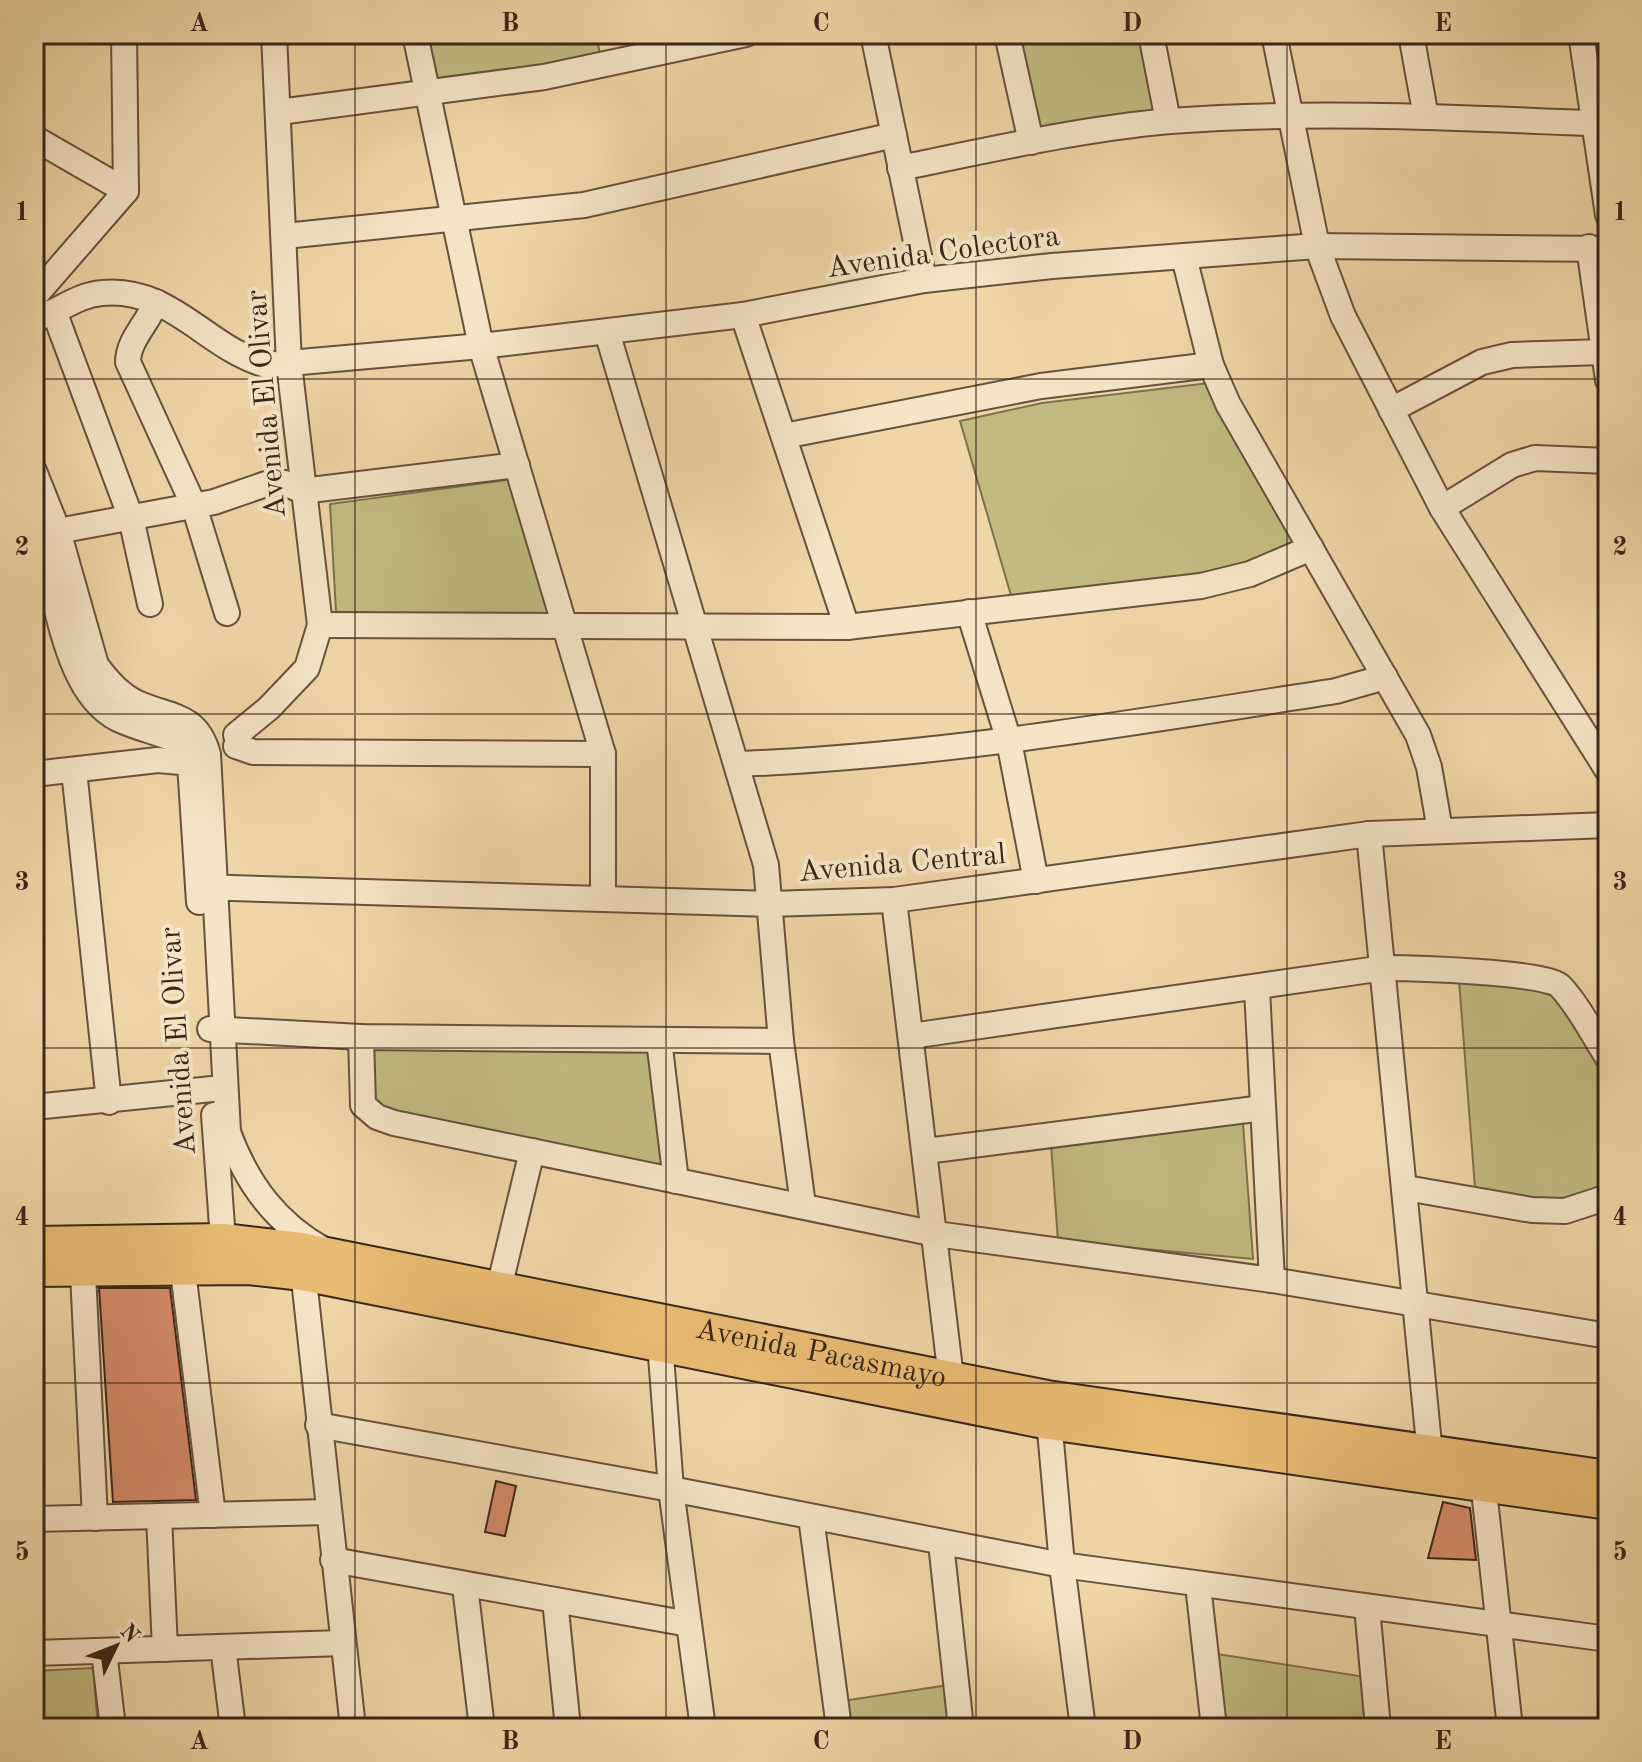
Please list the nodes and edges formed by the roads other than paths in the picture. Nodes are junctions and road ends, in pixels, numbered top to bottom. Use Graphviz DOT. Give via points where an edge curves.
graph roads {
  1 [pos="124,34"];
  2 [pos="274,34"];
  3 [pos="415,34"];
  4 [pos="746,34"];
  5 [pos="873,34"];
  6 [pos="1007,34"];
  7 [pos="1151,34"];
  8 [pos="1274,34"];
  9 [pos="1411,34"];
  10 [pos="1581,34"];
  11 [pos="425,94"];
  12 [pos="279,112"];
  13 [pos="1288,116"];
  14 [pos="1426,117"];
  15 [pos="1168,121"];
  16 [pos="1601,123"];
  17 [pos="894,135"];
  18 [pos="34,138"];
  19 [pos="1031,142"];
  20 [pos="900,168"];
  21 [pos="126,191"];
  22 [pos="1608,215"];
  23 [pos="452,219"];
  24 [pos="285,236"];
  25 [pos="1317,246"];
  26 [pos="1599,248"];
  27 [pos="1184,257"];
  28 [pos="44,268"];
  29 [pos="924,280"];
  30 [pos="34,297"];
  31 [pos="156,302"];
  32 [pos="743,315"];
  33 [pos="44,316"];
  34 [pos="607,332"];
  35 [pos="481,346"];
  36 [pos="1604,352"];
  37 [pos="289,364"];
  38 [pos="1211,365"];
  39 [pos="1608,380"];
  40 [pos="1391,410"];
  41 [pos="784,436"];
  42 [pos="1608,461"];
  43 [pos="517,465"];
  44 [pos="34,471"];
  45 [pos="302,491"];
  46 [pos="194,506"];
  47 [pos="1442,508"];
  48 [pos="131,518"];
  49 [pos="46,531"];
  50 [pos="1311,548"];
  51 [pos="150,604"];
  52 [pos="969,612"];
  53 [pos="227,613"];
  54 [pos="566,624"];
  55 [pos="320,625"];
  56 [pos="847,627"];
  57 [pos="697,629"];
  58 [pos="1385,677"];
  59 [pos="1009,741"];
  60 [pos="211,745"];
  61 [pos="603,754"];
  62 [pos="738,764"];
  63 [pos="74,770"];
  64 [pos="1608,771"];
  65 [pos="34,774"];
  66 [pos="1608,825"];
  67 [pos="1440,830"];
  68 [pos="1369,834"];
  69 [pos="1036,881"];
  70 [pos="206,888"];
  71 [pos="603,899"];
  72 [pos="894,900"];
  73 [pos="770,904"];
  74 [pos="1384,968"];
  75 [pos="1257,989"];
  76 [pos="215,1029"];
  77 [pos="911,1036"];
  78 [pos="361,1037"];
  79 [pos="659,1040"];
  80 [pos="781,1041"];
  81 [pos="1608,1058"];
  82 [pos="212,1089"];
  83 [pos="109,1102"];
  84 [pos="34,1107"];
  85 [pos="1263,1108"];
  86 [pos="532,1151"];
  87 [pos="926,1151"];
  88 [pos="676,1181"];
  89 [pos="1406,1188"];
  90 [pos="1608,1197"];
  91 [pos="803,1205"];
  92 [pos="936,1234"];
  93 [pos="223,1240"];
  94 [pos="34,1243"];
  95 [pos="180,1255"];
  96 [pos="333,1255"];
  97 [pos="82,1256"];
  98 [pos="302,1261"];
  99 [pos="34,1270"];
  100 [pos="1272,1280"];
  101 [pos="499,1288"];
  102 [pos="1417,1303"];
  103 [pos="659,1332"];
  104 [pos="1608,1336"];
  105 [pos="951,1378"];
  106 [pos="1048,1410"];
  107 [pos="318,1425"];
  108 [pos="1430,1454"];
  109 [pos="1482,1474"];
  110 [pos="1608,1477"];
  111 [pos="671,1489"];
  112 [pos="1608,1503"];
  113 [pos="328,1512"];
  114 [pos="213,1515"];
  115 [pos="159,1516"];
  116 [pos="811,1517"];
  117 [pos="95,1518"];
  118 [pos="34,1519"];
  119 [pos="941,1543"];
  120 [pos="333,1560"];
  121 [pos="1062,1565"];
  122 [pos="1198,1585"];
  123 [pos="465,1586"];
  124 [pos="555,1600"];
  125 [pos="1367,1607"];
  126 [pos="1498,1622"];
  127 [pos="689,1624"];
  128 [pos="1608,1639"];
  129 [pos="343,1643"];
  130 [pos="223,1647"];
  131 [pos="165,1649"];
  132 [pos="104,1651"];
  133 [pos="34,1653"];
  134 [pos="113,1728"];
  135 [pos="233,1728"];
  136 [pos="353,1728"];
  137 [pos="482,1728"];
  138 [pos="568,1728"];
  139 [pos="703,1728"];
  140 [pos="839,1728"];
  141 [pos="961,1728"];
  142 [pos="1083,1728"];
  143 [pos="1214,1728"];
  144 [pos="1378,1728"];
  145 [pos="1510,1728"];
  1 -- 21 [label="street"];
  2 -- 12 [label="street, Avenida El Olivar"];
  3 -- 11 [label="street"];
  4 -- 11 [label="street" via="544,77"];
  5 -- 17 [label="street"];
  6 -- 19 [label="street"];
  7 -- 15 [label="street"];
  8 -- 13 [label="street"];
  9 -- 14 [label="street"];
  10 -- 16 [label="street"];
  11 -- 12 [label="street"];
  11 -- 23 [label="street"];
  12 -- 24 [label="street, Avenida El Olivar"];
  13 -- 14 [label="street"];
  13 -- 15 [label="street"];
  13 -- 25 [label="street"];
  14 -- 16 [label="street"];
  15 -- 19 [label="street"];
  16 -- 22 [label="street"];
  17 -- 20 [label="street"];
  17 -- 23 [label="street" via="584,205"];
  18 -- 21 [label="street"];
  19 -- 20 [label="street"];
  20 -- 29 [label="street"];
  21 -- 28 [label="street"];
  23 -- 24 [label="street"];
  23 -- 35 [label="street"];
  24 -- 37 [label="street, Avenida El Olivar"];
  25 -- 26 [label="street, Avenida Colectora"];
  25 -- 27 [label="street, Avenida Colectora"];
  25 -- 40 [label="street" via="1343,316"];
  26 -- 36 [label="street"];
  27 -- 29 [label="street, Avenida Colectora"];
  27 -- 38 [label="street"];
  28 -- 30 [label="street"];
  29 -- 32 [label="street, Avenida Colectora"];
  31 -- 33 [label="street, Avenida Colectora" via="124,292 99,293"];
  31 -- 37 [label="street, Avenida Colectora" via="177,310 243,359"];
  31 -- 46 [label="street" via="128,348 128,362"];
  32 -- 34 [label="street, Avenida Colectora"];
  32 -- 41 [label="street"];
  33 -- 48 [label="street"];
  34 -- 35 [label="street, Avenida Colectora"];
  34 -- 57 [label="street"];
  35 -- 37 [label="street, Avenida Colectora"];
  35 -- 43 [label="street"];
  36 -- 39 [label="street"];
  36 -- 40 [label="street" via="1512,355 1482,362"];
  37 -- 45 [label="street, Avenida El Olivar"];
  38 -- 41 [label="street" via="1041,386"];
  38 -- 50 [label="street"];
  40 -- 47 [label="street"];
  41 -- 56 [label="street"];
  42 -- 47 [label="street" via="1535,458 1512,465"];
  43 -- 45 [label="street"];
  43 -- 54 [label="street"];
  44 -- 49 [label="street"];
  45 -- 46 [label="street" via="285,483 266,484"];
  45 -- 55 [label="street, Avenida El Olivar"];
  46 -- 48 [label="street"];
  46 -- 53 [label="street"];
  47 -- 64 [label="street"];
  48 -- 49 [label="street"];
  48 -- 51 [label="street"];
  49 -- 60 [label="street" via="96,665 108,682 134,702 189,721"];
  50 -- 52 [label="street" via="1250,574 1201,586"];
  50 -- 58 [label="street"];
  52 -- 56 [label="street"];
  52 -- 59 [label="street"];
  54 -- 55 [label="street"];
  54 -- 57 [label="street"];
  54 -- 61 [label="street"];
  55 -- 60 [label="street, Avenida El Olivar" via="307,668 269,708"];
  56 -- 57 [label="street"];
  57 -- 62 [label="street"];
  58 -- 59 [label="street" via="1336,691"];
  58 -- 67 [label="street" via="1418,735"];
  59 -- 62 [label="street" via="855,759"];
  59 -- 69 [label="street"];
  60 -- 61 [label="street" via="253,752"];
  60 -- 63 [label="street" via="158,760"];
  60 -- 70 [label="street, Avenida El Olivar"];
  61 -- 71 [label="street"];
  62 -- 73 [label="street" via="766,865"];
  63 -- 65 [label="street"];
  63 -- 83 [label="street"];
  66 -- 67 [label="street, Avenida Central"];
  67 -- 68 [label="street, Avenida Central"];
  68 -- 69 [label="street, Avenida Central"];
  68 -- 74 [label="street"];
  69 -- 72 [label="street, Avenida Central"];
  70 -- 71 [label="street, Avenida Central"];
  70 -- 76 [label="street, Avenida El Olivar"];
  71 -- 73 [label="street, Avenida Central"];
  72 -- 73 [label="street, Avenida Central"];
  72 -- 77 [label="street"];
  73 -- 80 [label="street"];
  74 -- 75 [label="street"];
  74 -- 81 [label="street" via="1540,978 1559,984"];
  74 -- 89 [label="street"];
  75 -- 77 [label="street"];
  75 -- 85 [label="street"];
  76 -- 78 [label="street"];
  76 -- 82 [label="street, Avenida El Olivar"];
  76 -- 96 [label="street" via="228,1132 239,1162 274,1213 302,1238"];
  77 -- 87 [label="street"];
  78 -- 79 [label="street"];
  78 -- 86 [label="street" via="363,1105 377,1117"];
  79 -- 80 [label="street"];
  79 -- 88 [label="street"];
  80 -- 91 [label="street"];
  82 -- 83 [label="street"];
  82 -- 93 [label="street, Avenida El Olivar"];
  83 -- 84 [label="street"];
  85 -- 87 [label="street"];
  85 -- 100 [label="street"];
  86 -- 88 [label="street"];
  86 -- 101 [label="street"];
  87 -- 92 [label="street"];
  88 -- 91 [label="street"];
  89 -- 90 [label="street" via="1532,1210 1565,1211"];
  89 -- 102 [label="street"];
  91 -- 92 [label="street"];
  92 -- 100 [label="street"];
  92 -- 105 [label="street"];
  93 -- 95 [label="main road, Avenida Pacasmayo"];
  93 -- 98 [label="main road, Avenida Pacasmayo"];
  94 -- 97 [label="main road, Avenida Pacasmayo"];
  95 -- 97 [label="main road, Avenida Pacasmayo"];
  95 -- 98 [label="main road" via="248,1268"];
  95 -- 114 [label="street"];
  96 -- 98 [label="main road, Avenida Pacasmayo"];
  96 -- 101 [label="main road, Avenida Pacasmayo"];
  97 -- 99 [label="main road"];
  97 -- 117 [label="street"];
  98 -- 103 [label="main road, Avenida Pacasmayo"];
  98 -- 107 [label="street"];
  100 -- 102 [label="street"];
  101 -- 103 [label="main road, Avenida Pacasmayo"];
  102 -- 104 [label="street"];
  102 -- 108 [label="street"];
  103 -- 105 [label="main road, Avenida Pacasmayo"];
  103 -- 106 [label="main road, Avenida Pacasmayo"];
  103 -- 111 [label="street"];
  105 -- 106 [label="main road, Avenida Pacasmayo"];
  106 -- 108 [label="main road, Avenida Pacasmayo"];
  106 -- 109 [label="main road, Avenida Pacasmayo"];
  106 -- 121 [label="street"];
  107 -- 111 [label="street"];
  107 -- 113 [label="street"];
  108 -- 109 [label="main road, Avenida Pacasmayo"];
  109 -- 110 [label="main road, Avenida Pacasmayo"];
  109 -- 112 [label="main road, Avenida Pacasmayo"];
  109 -- 126 [label="street"];
  111 -- 116 [label="street"];
  111 -- 127 [label="street"];
  113 -- 114 [label="street"];
  113 -- 120 [label="street"];
  114 -- 115 [label="street"];
  115 -- 117 [label="street"];
  115 -- 131 [label="street"];
  116 -- 119 [label="street"];
  116 -- 140 [label="street"];
  117 -- 118 [label="street"];
  119 -- 121 [label="street"];
  119 -- 141 [label="street"];
  120 -- 123 [label="street"];
  120 -- 129 [label="street"];
  121 -- 122 [label="street"];
  121 -- 142 [label="street"];
  122 -- 125 [label="street"];
  122 -- 143 [label="street"];
  123 -- 124 [label="street"];
  123 -- 137 [label="street"];
  124 -- 127 [label="street"];
  124 -- 138 [label="street"];
  125 -- 126 [label="street"];
  125 -- 144 [label="street"];
  126 -- 128 [label="street"];
  126 -- 145 [label="street"];
  127 -- 139 [label="street"];
  129 -- 130 [label="street"];
  129 -- 136 [label="street"];
  130 -- 131 [label="street"];
  130 -- 135 [label="street"];
  131 -- 132 [label="street"];
  132 -- 133 [label="street"];
  132 -- 134 [label="street"];
}
